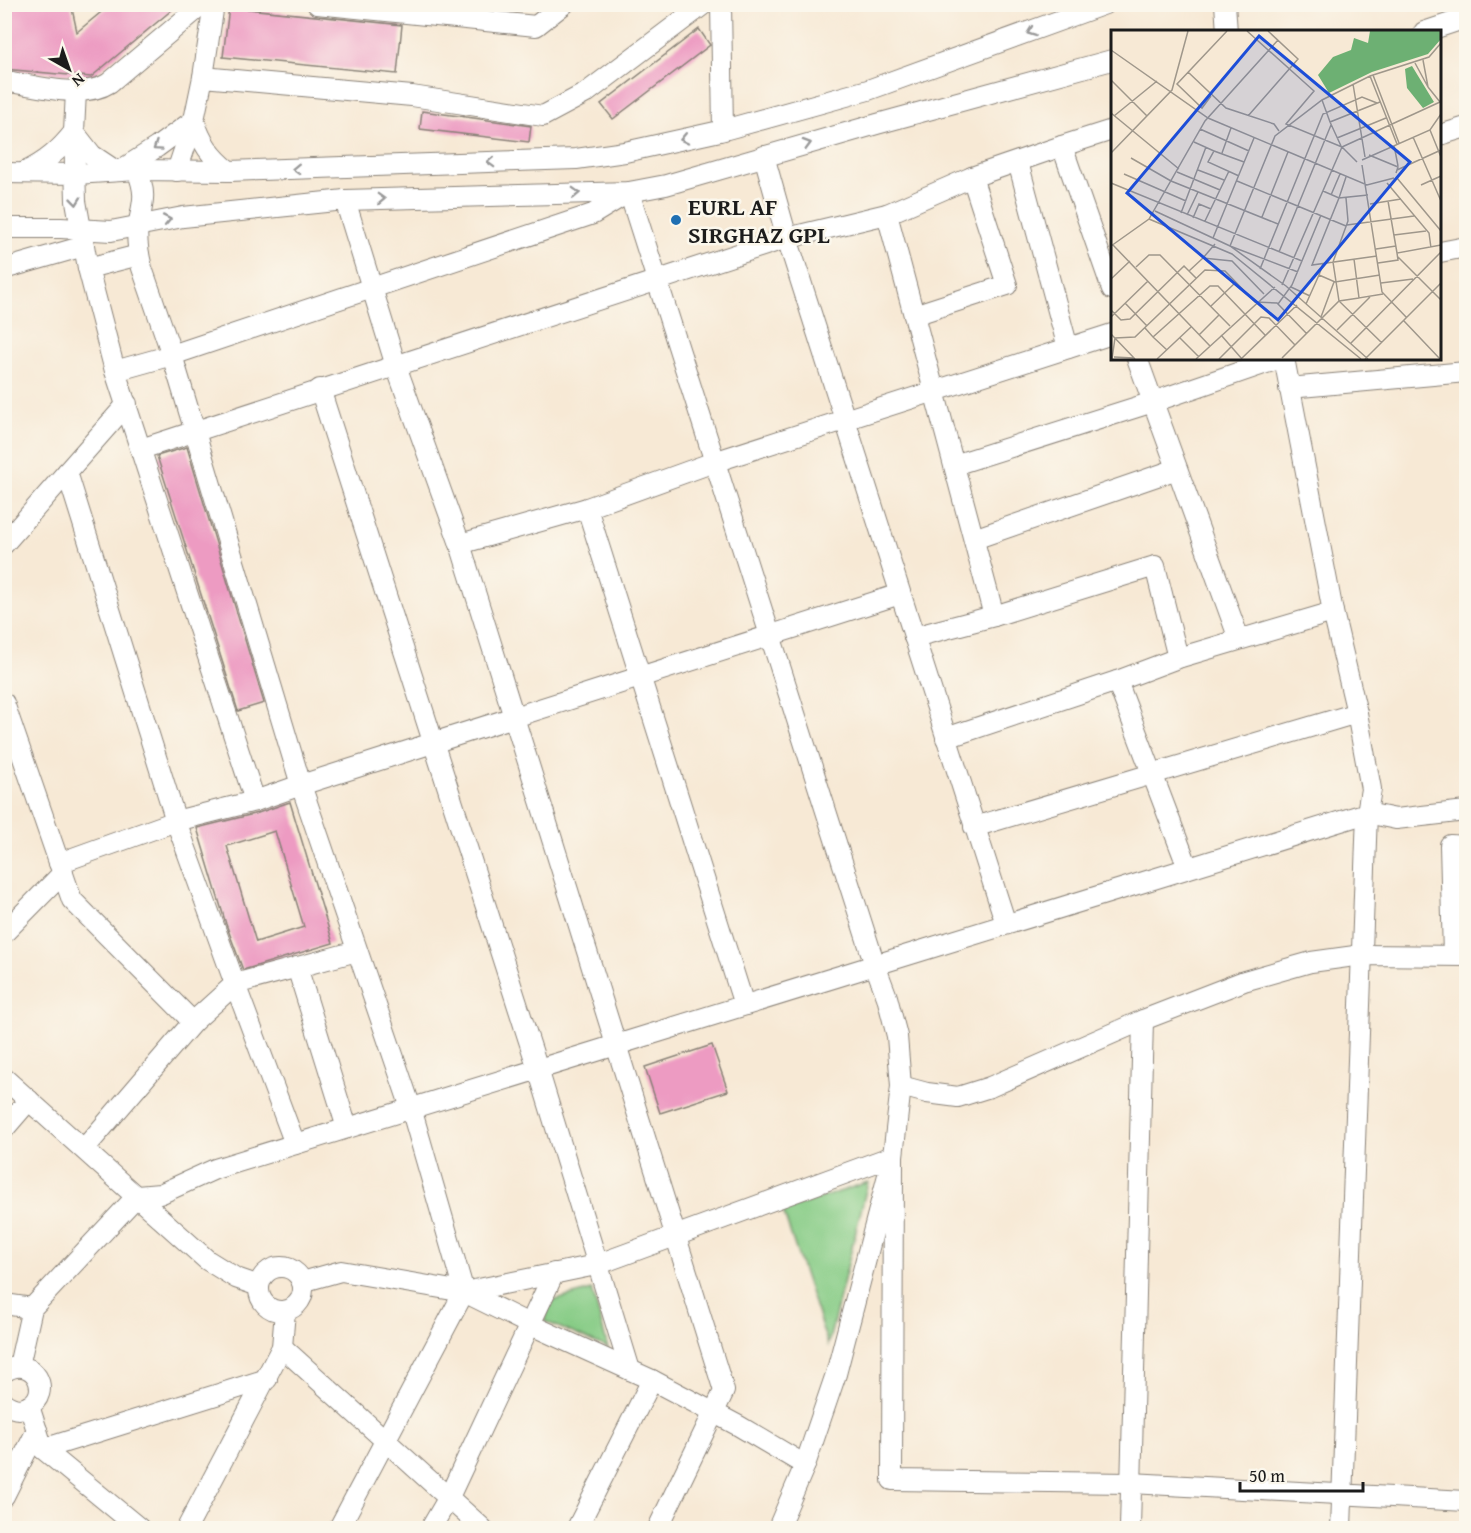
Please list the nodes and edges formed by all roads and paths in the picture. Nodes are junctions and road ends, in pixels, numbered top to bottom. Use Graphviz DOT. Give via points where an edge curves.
graph roads {
  1 [pos="203,4"];
  2 [pos="214,4"];
  3 [pos="317,4"];
  4 [pos="564,4"];
  5 [pos="704,4"];
  6 [pos="721,4"];
  7 [pos="1105,4"];
  8 [pos="1225,4"];
  9 [pos="424,10"];
  10 [pos="1467,18"];
  11 [pos="1224,30"];
  12 [pos="1430,30"];
  13 [pos="1111,61"];
  14 [pos="203,77"];
  15 [pos="4,81"];
  16 [pos="76,91"];
  17 [pos="194,120"];
  18 [pos="1467,127"];
  19 [pos="723,130"];
  20 [pos="1111,131"];
  21 [pos="74,132"];
  22 [pos="1441,135"];
  23 [pos="1062,146"];
  24 [pos="764,156"];
  25 [pos="1018,162"];
  26 [pos="124,171"];
  27 [pos="177,171"];
  28 [pos="229,171"];
  29 [pos="14,173"];
  30 [pos="76,174"];
  31 [pos="972,177"];
  32 [pos="629,192"];
  33 [pos="345,200"];
  34 [pos="887,214"];
  35 [pos="138,226"];
  36 [pos="4,228"];
  37 [pos="83,237"];
  38 [pos="1104,237"];
  39 [pos="787,238"];
  40 [pos="1467,247"];
  41 [pos="1441,252"];
  42 [pos="139,255"];
  43 [pos="88,268"];
  44 [pos="4,269"];
  45 [pos="1111,277"];
  46 [pos="656,281"];
  47 [pos="374,288"];
  48 [pos="914,315"];
  49 [pos="1111,335"];
  50 [pos="1068,348"];
  51 [pos="172,355"];
  52 [pos="1138,360"];
  53 [pos="1277,360"];
  54 [pos="1283,360"];
  55 [pos="396,366"];
  56 [pos="115,371"];
  57 [pos="1467,372"];
  58 [pos="1289,388"];
  59 [pos="320,389"];
  60 [pos="934,390"];
  61 [pos="1153,402"];
  62 [pos="127,404"];
  63 [pos="845,420"];
  64 [pos="195,431"];
  65 [pos="141,449"];
  66 [pos="714,462"];
  67 [pos="954,465"];
  68 [pos="1176,469"];
  69 [pos="68,472"];
  70 [pos="586,508"];
  71 [pos="4,519"];
  72 [pos="974,538"];
  73 [pos="7,541"];
  74 [pos="460,544"];
  75 [pos="900,594"];
  76 [pos="1333,612"];
  77 [pos="994,616"];
  78 [pos="770,636"];
  79 [pos="914,637"];
  80 [pos="1239,639"];
  81 [pos="1178,658"];
  82 [pos="640,677"];
  83 [pos="1117,681"];
  84 [pos="4,703"];
  85 [pos="1357,713"];
  86 [pos="514,717"];
  87 [pos="946,738"];
  88 [pos="433,742"];
  89 [pos="11,744"];
  90 [pos="1152,775"];
  91 [pos="301,785"];
  92 [pos="255,801"];
  93 [pos="1467,812"];
  94 [pos="1367,813"];
  95 [pos="176,821"];
  96 [pos="975,826"];
  97 [pos="1467,846"];
  98 [pos="61,868"];
  99 [pos="1188,868"];
  100 [pos="1006,924"];
  101 [pos="4,933"];
  102 [pos="357,951"];
  103 [pos="1362,955"];
  104 [pos="1460,955"];
  105 [pos="875,965"];
  106 [pos="297,967"];
  107 [pos="235,984"];
  108 [pos="744,1005"];
  109 [pos="1143,1020"];
  110 [pos="193,1022"];
  111 [pos="617,1045"];
  112 [pos="538,1069"];
  113 [pos="4,1078"];
  114 [pos="901,1086"];
  115 [pos="30,1100"];
  116 [pos="411,1108"];
  117 [pos="347,1128"];
  118 [pos="4,1129"];
  119 [pos="295,1144"];
  120 [pos="84,1149"];
  121 [pos="893,1156"];
  122 [pos="137,1196"];
  123 [pos="677,1236"];
  124 [pos="596,1265"];
  125 [pos="554,1274"];
  126 [pos="302,1282"];
  127 [pos="259,1286"];
  128 [pos="464,1292"];
  129 [pos="4,1304"];
  130 [pos="32,1308"];
  131 [pos="285,1311"];
  132 [pos="531,1325"];
  133 [pos="282,1347"];
  134 [pos="12,1369"];
  135 [pos="630,1370"];
  136 [pos="267,1379"];
  137 [pos="652,1380"];
  138 [pos="4,1403"];
  139 [pos="28,1406"];
  140 [pos="715,1413"];
  141 [pos="37,1430"];
  142 [pos="385,1441"];
  143 [pos="43,1449"];
  144 [pos="805,1465"];
  145 [pos="1131,1484"];
  146 [pos="1343,1494"];
  147 [pos="4,1496"];
  148 [pos="449,1497"];
  149 [pos="1467,1501"];
  150 [pos="139,1528"];
  151 [pos="187,1528"];
  152 [pos="339,1528"];
  153 [pos="431,1528"];
  154 [pos="482,1528"];
  155 [pos="577,1528"];
  156 [pos="658,1528"];
  157 [pos="778,1528"];
  158 [pos="1130,1528"];
  159 [pos="1341,1528"];
  1 -- 16 [label="street" via="109,83 90,91"];
  2 -- 14 [label="street"];
  3 -- 9 [label="street"];
  4 -- 9 [label="street" via="536,26"];
  5 -- 14 [label="street" via="586,93 543,116 412,96"];
  6 -- 19 [label="street"];
  7 -- 19 [label="street, one-way" via="868,90"];
  8 -- 11 [label="street"];
  10 -- 12 [label="street"];
  24 -- 13 [label="street, one-way"];
  14 -- 17 [label="street"];
  15 -- 16 [label="street"];
  16 -- 21 [label="street"];
  17 -- 26 [label="street, one-way"];
  17 -- 27 [label="street"];
  17 -- 28 [label="street" via="206,149"];
  18 -- 22 [label="street"];
  19 -- 28 [label="street, one-way" via="576,159"];
  20 -- 23 [label="street"];
  21 -- 26 [label="street" via="92,155"];
  21 -- 29 [label="street" via="43,163"];
  21 -- 30 [label="street"];
  23 -- 25 [label="street"];
  23 -- 38 [label="street"];
  24 -- 32 [label="street"];
  24 -- 39 [label="street"];
  25 -- 31 [label="street"];
  25 -- 50 [label="street"];
  26 -- 27 [label="street"];
  26 -- 30 [label="street"];
  26 -- 35 [label="street" via="144,198"];
  27 -- 28 [label="street"];
  29 -- 30 [label="street"];
  30 -- 37 [label="street, one-way"];
  31 -- 34 [label="street"];
  31 -- 48 [label="street" via="1007,285"];
  33 -- 32 [label="street, one-way"];
  32 -- 46 [label="street"];
  32 -- 47 [label="street" via="593,214"];
  35 -- 33 [label="street, one-way" via="183,217"];
  33 -- 47 [label="street"];
  34 -- 39 [label="street"];
  34 -- 48 [label="street"];
  35 -- 37 [label="street"];
  35 -- 42 [label="street"];
  36 -- 37 [label="street"];
  37 -- 43 [label="street"];
  37 -- 44 [label="street"];
  38 -- 45 [label="street"];
  39 -- 46 [label="street"];
  39 -- 63 [label="street"];
  40 -- 41 [label="street"];
  42 -- 43 [label="street"];
  42 -- 51 [label="street"];
  43 -- 56 [label="street"];
  46 -- 55 [label="street"];
  46 -- 66 [label="street"];
  47 -- 51 [label="street"];
  47 -- 55 [label="street"];
  48 -- 60 [label="street"];
  49 -- 50 [label="street"];
  50 -- 60 [label="street"];
  51 -- 56 [label="street"];
  51 -- 64 [label="street"];
  52 -- 61 [label="street"];
  53 -- 61 [label="street"];
  54 -- 58 [label="street"];
  55 -- 59 [label="street"];
  55 -- 74 [label="street"];
  56 -- 62 [label="street"];
  57 -- 58 [label="street"];
  58 -- 76 [label="street"];
  59 -- 64 [label="street"];
  59 -- 88 [label="street"];
  60 -- 63 [label="street"];
  60 -- 67 [label="street"];
  61 -- 67 [label="street"];
  61 -- 68 [label="street"];
  62 -- 65 [label="street"];
  62 -- 69 [label="street"];
  63 -- 66 [label="street"];
  63 -- 75 [label="street"];
  64 -- 65 [label="street"];
  64 -- 91 [label="street"];
  65 -- 92 [label="street"];
  66 -- 70 [label="street"];
  66 -- 78 [label="street"];
  67 -- 72 [label="street"];
  68 -- 72 [label="street"];
  68 -- 80 [label="street"];
  69 -- 73 [label="street"];
  69 -- 95 [label="street"];
  70 -- 74 [label="street"];
  70 -- 82 [label="street"];
  71 -- 73 [label="street"];
  72 -- 77 [label="street"];
  74 -- 86 [label="street"];
  75 -- 78 [label="street"];
  75 -- 79 [label="street"];
  76 -- 80 [label="street"];
  76 -- 85 [label="street"];
  77 -- 79 [label="street"];
  77 -- 81 [label="street" via="1155,566"];
  78 -- 82 [label="street"];
  78 -- 105 [label="street"];
  79 -- 87 [label="street"];
  80 -- 81 [label="street"];
  81 -- 83 [label="street"];
  82 -- 86 [label="street"];
  82 -- 108 [label="street"];
  83 -- 87 [label="street"];
  83 -- 90 [label="street"];
  84 -- 89 [label="street"];
  85 -- 90 [label="street"];
  85 -- 94 [label="street" via="1371,789"];
  86 -- 88 [label="street"];
  86 -- 111 [label="street"];
  87 -- 96 [label="street"];
  88 -- 91 [label="street"];
  88 -- 112 [label="street"];
  89 -- 98 [label="street"];
  90 -- 96 [label="street"];
  90 -- 99 [label="street"];
  91 -- 92 [label="street"];
  91 -- 102 [label="street"];
  92 -- 95 [label="street"];
  93 -- 94 [label="street" via="1396,819"];
  94 -- 99 [label="street"];
  94 -- 103 [label="street"];
  95 -- 98 [label="street"];
  95 -- 107 [label="street"];
  96 -- 100 [label="street"];
  97 -- 104 [label="street" via="1450,845"];
  98 -- 101 [label="street"];
  98 -- 110 [label="street" via="72,900"];
  99 -- 100 [label="street"];
  100 -- 105 [label="street"];
  102 -- 106 [label="street"];
  102 -- 116 [label="street"];
  103 -- 104 [label="street"];
  103 -- 109 [label="street" via="1311,962 1244,981"];
  103 -- 146 [label="street"];
  105 -- 108 [label="street"];
  105 -- 114 [label="street" via="897,1036"];
  106 -- 107 [label="street"];
  106 -- 117 [label="street"];
  107 -- 110 [label="street"];
  107 -- 119 [label="street"];
  108 -- 111 [label="street"];
  109 -- 114 [label="street" via="990,1087 958,1097"];
  109 -- 145 [label="street"];
  110 -- 120 [label="street"];
  111 -- 112 [label="street"];
  111 -- 123 [label="street"];
  112 -- 116 [label="street"];
  112 -- 124 [label="street"];
  113 -- 115 [label="street"];
  114 -- 121 [label="street"];
  115 -- 118 [label="street"];
  115 -- 120 [label="street"];
  116 -- 117 [label="street"];
  116 -- 128 [label="street"];
  117 -- 119 [label="street"];
  119 -- 122 [label="street" via="215,1169 160,1194"];
  120 -- 122 [label="street"];
  121 -- 123 [label="street"];
  121 -- 144 [label="street" via="836,1374"];
  121 -- 145 [label="street" via="892,1480"];
  122 -- 127 [label="street" via="207,1260 236,1278"];
  122 -- 130 [label="street"];
  123 -- 124 [label="street"];
  123 -- 140 [label="street" via="724,1391"];
  124 -- 125 [label="street"];
  124 -- 135 [label="street"];
  125 -- 128 [label="street"];
  125 -- 132 [label="street"];
  126 -- 127 [label="street" via="293,1270 279,1267 266,1273"];
  126 -- 128 [label="street" via="341,1271"];
  126 -- 131 [label="street" via="302,1297"];
  127 -- 131 [label="street" via="265,1305"];
  128 -- 132 [label="street"];
  128 -- 142 [label="street"];
  129 -- 130 [label="street"];
  130 -- 134 [label="street"];
  131 -- 133 [label="street"];
  132 -- 135 [label="street"];
  132 -- 148 [label="street"];
  133 -- 136 [label="street"];
  133 -- 142 [label="street"];
  134 -- 139 [label="street" via="32,1371 40,1383 38,1397"];
  135 -- 137 [label="street"];
  136 -- 143 [label="street"];
  136 -- 151 [label="street"];
  137 -- 140 [label="street"];
  137 -- 155 [label="street"];
  138 -- 139 [label="street" via="15,1409"];
  139 -- 141 [label="street"];
  140 -- 144 [label="street"];
  140 -- 156 [label="street"];
  141 -- 143 [label="street"];
  141 -- 147 [label="street"];
  142 -- 148 [label="street"];
  142 -- 152 [label="street"];
  143 -- 150 [label="street"];
  144 -- 157 [label="street"];
  145 -- 146 [label="street"];
  145 -- 158 [label="street"];
  146 -- 149 [label="street"];
  146 -- 159 [label="street"];
  148 -- 153 [label="street"];
  148 -- 154 [label="street"];
}
